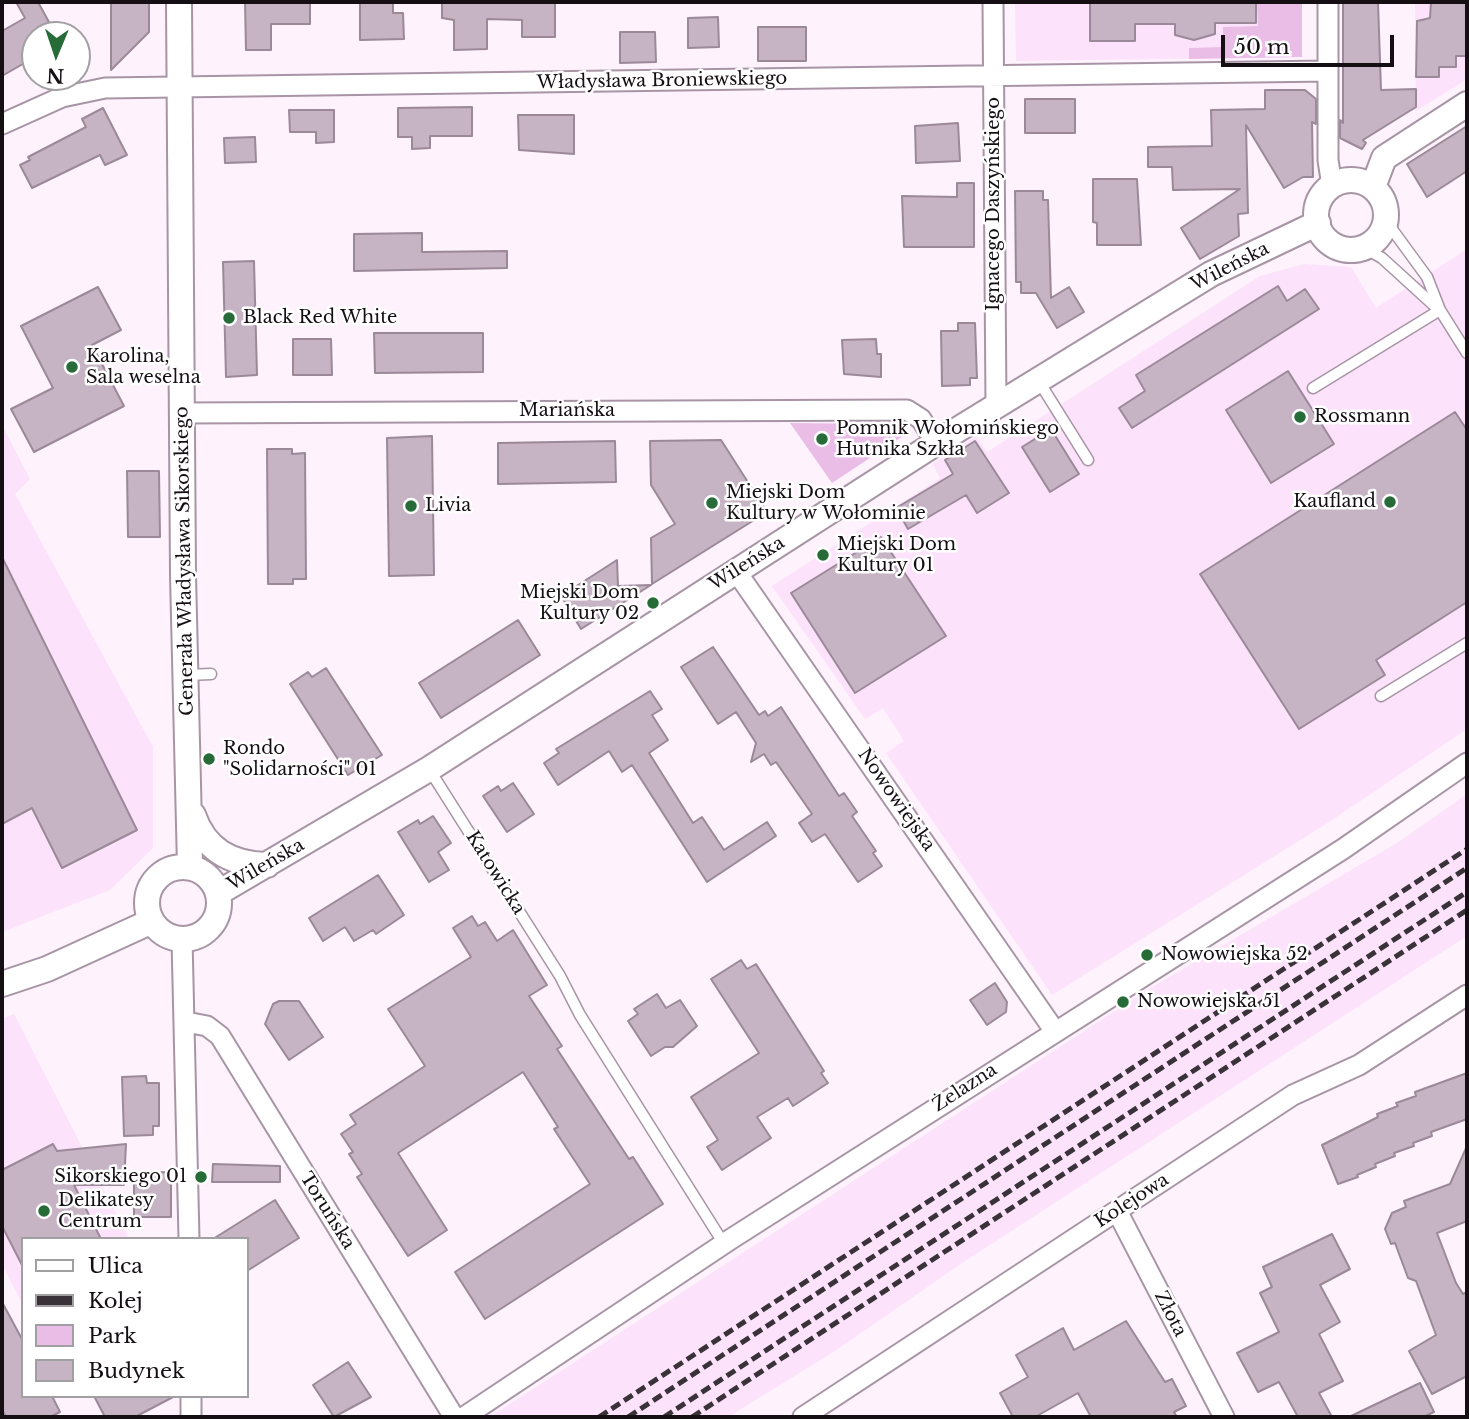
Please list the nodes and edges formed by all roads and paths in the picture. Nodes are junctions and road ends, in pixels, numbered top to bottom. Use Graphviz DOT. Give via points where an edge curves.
graph roads {
  1 [pos="180,2"];
  2 [pos="992,2"];
  3 [pos="1328,2"];
  4 [pos="1328,71"];
  5 [pos="993,76"];
  6 [pos="180,88"];
  7 [pos="1467,104"];
  8 [pos="2,124"];
  9 [pos="1332,186"];
  10 [pos="1373,187"];
  11 [pos="1385,221"];
  12 [pos="1318,223"];
  13 [pos="1363,247"];
  14 [pos="1440,310"];
  15 [pos="1467,353"];
  16 [pos="1038,380"];
  17 [pos="1313,388"];
  18 [pos="996,406"];
  19 [pos="182,412"];
  20 [pos="936,443"];
  21 [pos="1088,460"];
  22 [pos="736,571"];
  23 [pos="1467,643"];
  24 [pos="1381,696"];
  25 [pos="1467,762"];
  26 [pos="429,769"];
  27 [pos="191,809"];
  28 [pos="267,865"];
  29 [pos="190,867"];
  30 [pos="218,893"];
  31 [pos="152,922"];
  32 [pos="182,939"];
  33 [pos="2,984"];
  34 [pos="1467,995"];
  35 [pos="186,1023"];
  36 [pos="1054,1030"];
  37 [pos="1117,1211"];
  38 [pos="189,1237"];
  39 [pos="724,1244"];
  40 [pos="191,1398"];
  41 [pos="191,1417"];
  42 [pos="454,1417"];
  43 [pos="464,1417"];
  44 [pos="803,1417"];
  45 [pos="1224,1417"];
  1 -- 6 [label="street, Generała Władysława Sikorskiego"];
  2 -- 5 [label="street, Ignacego Daszyńskiego"];
  3 -- 4 [label="street"];
  4 -- 5 [label="street, Władysława Broniewskiego"];
  4 -- 9 [label="street"];
  5 -- 6 [label="street, Władysława Broniewskiego"];
  5 -- 18 [label="street, Ignacego Daszyńskiego"];
  6 -- 8 [label="street, Władysława Broniewskiego" via="84,91"];
  6 -- 19 [label="street, Generała Władysława Sikorskiego"];
  7 -- 10 [label="street" via="1384,158"];
  9 -- 10 [label="street" via="1357,180"];
  9 -- 12 [label="street" via="1317,206"];
  10 -- 11 [label="street" via="1384,203"];
  11 -- 13 [label="street" via="1378,237"];
  11 -- 14 [label="lane" via="1427,277"];
  12 -- 13 [label="street" via="1335,246"];
  12 -- 16 [label="street, Wileńska" via="1211,274"];
  13 -- 14 [label="lane" via="1382,258"];
  14 -- 15 [label="lane"];
  14 -- 17 [label="lane"];
  16 -- 18 [label="street, Wileńska"];
  16 -- 21 [label="lane"];
  18 -- 20 [label="street, Wileńska"];
  19 -- 20 [label="street, Mariańska" via="907,410 921,419"];
  19 -- 27 [label="street, Generała Władysława Sikorskiego" via="199,674"];
  20 -- 22 [label="street, Wileńska"];
  22 -- 26 [label="street, Wileńska"];
  22 -- 36 [label="street, Nowowiejska"];
  23 -- 24 [label="lane"];
  25 -- 36 [label="street, Żelazna" via="1343,849"];
  26 -- 28 [label="street, Wileńska"];
  26 -- 39 [label="lane, Katowicka"];
  27 -- 28 [label="street" via="198,829 226,858 246,865"];
  27 -- 29 [label="street, Generała Władysława Sikorskiego"];
  28 -- 30 [label="street, Wileńska"];
  29 -- 30 [label="street" via="202,872"];
  29 -- 31 [label="street" via="166,871 153,882 147,905"];
  30 -- 32 [label="street" via="217,916 210,927"];
  31 -- 32 [label="street" via="164,934"];
  31 -- 33 [label="street"];
  32 -- 35 [label="street"];
  34 -- 37 [label="street, Kolejowa" via="1359,1065 1293,1095"];
  35 -- 38 [label="street"];
  35 -- 42 [label="street, Toruńska" via="215,1031"];
  36 -- 39 [label="street, Żelazna"];
  37 -- 44 [label="street, Kolejowa"];
  37 -- 45 [label="street, Złota"];
  39 -- 43 [label="street, Żelazna"];
  40 -- 41 [label="street"];
}
